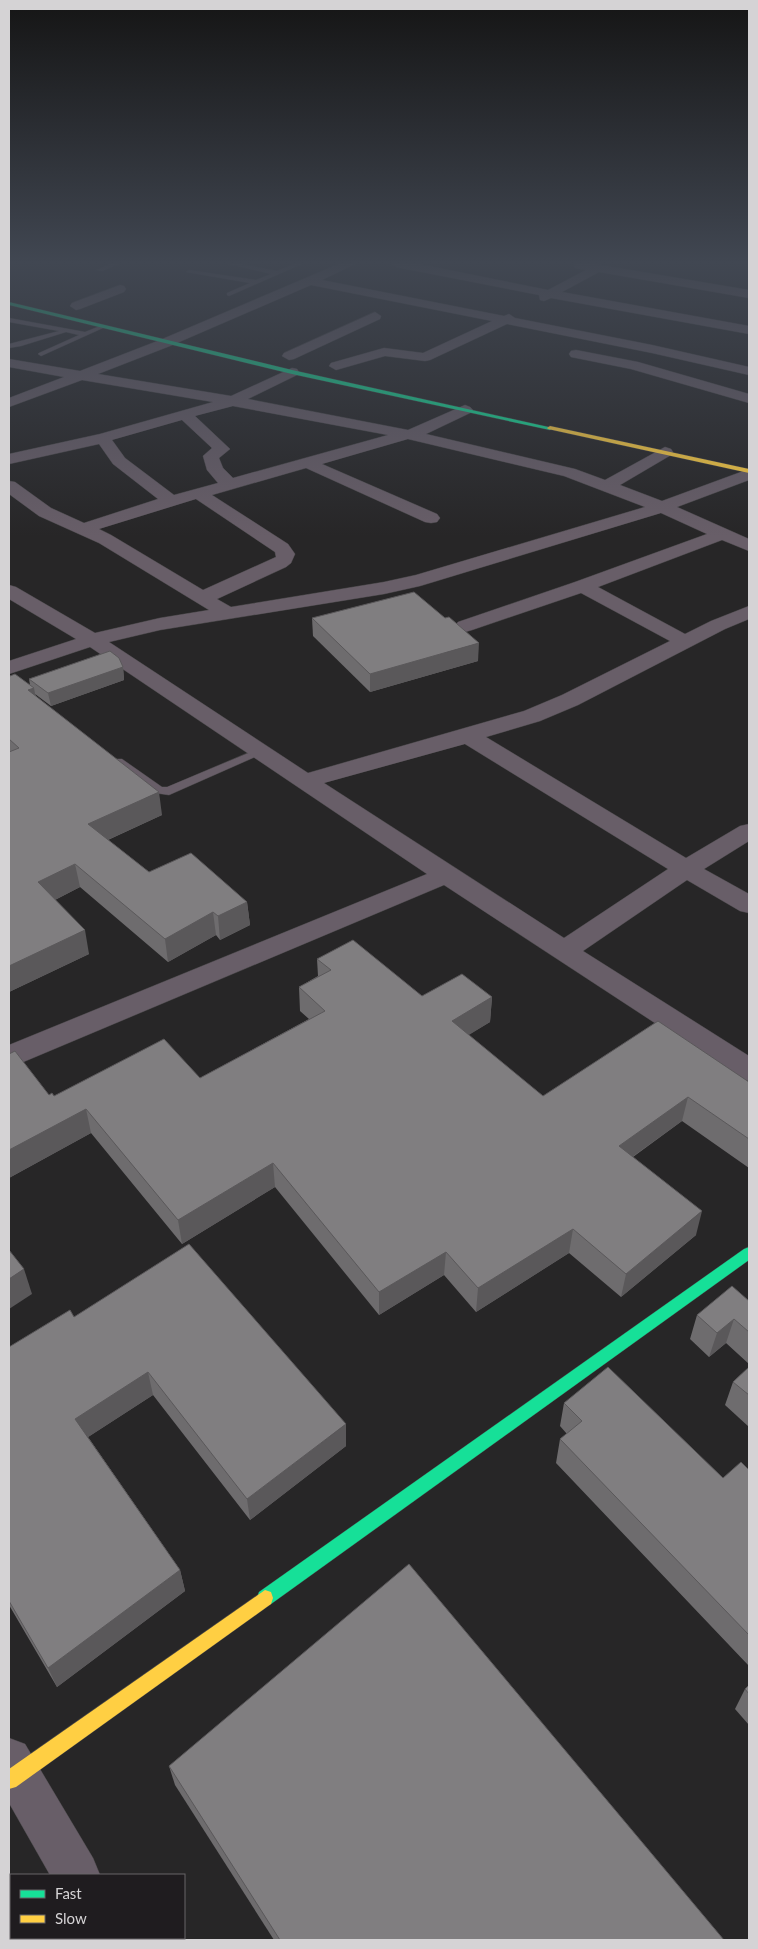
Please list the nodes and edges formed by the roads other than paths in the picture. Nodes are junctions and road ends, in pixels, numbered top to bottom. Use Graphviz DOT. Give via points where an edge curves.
graph roads {
  1 [pos="136,354"];
  2 [pos="213,354"];
  3 [pos="376,354"];
  4 [pos="400,354"];
  5 [pos="432,354"];
  6 [pos="576,354"];
  7 [pos="674,354"];
  8 [pos="284,355"];
  9 [pos="585,356"];
  10 [pos="308,360"];
  11 [pos="9,363"];
  12 [pos="331,365"];
  13 [pos="576,368"];
  14 [pos="355,370"];
  15 [pos="749,371"];
  16 [pos="292,372"];
  17 [pos="82,374"];
  18 [pos="749,399"];
  19 [pos="233,401"];
  20 [pos="9,403"];
  21 [pos="465,410"];
  22 [pos="185,415"];
  23 [pos="406,434"];
  24 [pos="103,438"];
  25 [pos="665,452"];
  26 [pos="749,452"];
  27 [pos="9,459"];
  28 [pos="307,463"];
  29 [pos="731,467"];
  30 [pos="749,473"];
  31 [pos="230,485"];
  32 [pos="608,485"];
  33 [pos="9,486"];
  34 [pos="198,494"];
  35 [pos="171,501"];
  36 [pos="662,507"];
  37 [pos="431,518"];
  38 [pos="82,529"];
  39 [pos="723,534"];
  40 [pos="749,546"];
  41 [pos="582,586"];
  42 [pos="9,591"];
  43 [pos="202,598"];
  44 [pos="749,612"];
  45 [pos="229,614"];
  46 [pos="466,626"];
  47 [pos="92,640"];
  48 [pos="686,642"];
  49 [pos="9,668"];
  50 [pos="468,736"];
  51 [pos="260,751"];
  52 [pos="112,756"];
  53 [pos="306,780"];
  54 [pos="749,831"];
  55 [pos="686,869"];
  56 [pos="446,875"];
  57 [pos="749,904"];
  58 [pos="564,950"];
  59 [pos="9,1057"];
  60 [pos="749,1070"];
  61 [pos="749,1253"];
  62 [pos="11,1771"];
  63 [pos="75,1874"];
  1 -- 17 [label="street"];
  2 -- 16 [label="main road"];
  3 -- 12 [label="street"];
  4 -- 5 [label="street" via="425,357"];
  6 -- 9 [label="street"];
  7 -- 15 [label="street"];
  8 -- 10 [label="main road"];
  9 -- 13 [label="street"];
  9 -- 18 [label="street" via="644,368"];
  11 -- 17 [label="street"];
  12 -- 14 [label="main road"];
  16 -- 19 [label="street"];
  16 -- 21 [label="main road"];
  17 -- 19 [label="street"];
  17 -- 20 [label="street"];
  19 -- 22 [label="street"];
  19 -- 23 [label="street"];
  21 -- 23 [label="street"];
  21 -- 25 [label="main road"];
  22 -- 24 [label="street"];
  22 -- 31 [label="street" via="222,449 211,456 214,468"];
  23 -- 28 [label="street"];
  23 -- 32 [label="street" via="569,472"];
  24 -- 27 [label="street"];
  24 -- 35 [label="street" via="119,461"];
  25 -- 29 [label="main road"];
  25 -- 32 [label="street"];
  26 -- 29 [label="street"];
  28 -- 31 [label="street"];
  28 -- 37 [label="street"];
  29 -- 30 [label="main road"];
  30 -- 36 [label="street"];
  31 -- 34 [label="street"];
  32 -- 36 [label="street"];
  33 -- 38 [label="street" via="45,512"];
  34 -- 35 [label="street"];
  34 -- 43 [label="street" via="282,548 286,554 286,559 279,563"];
  35 -- 38 [label="street"];
  36 -- 39 [label="street"];
  36 -- 45 [label="street" via="411,582"];
  38 -- 43 [label="street" via="105,539"];
  39 -- 40 [label="street"];
  39 -- 41 [label="street"];
  41 -- 46 [label="street"];
  41 -- 48 [label="street"];
  42 -- 47 [label="street"];
  43 -- 45 [label="street"];
  44 -- 48 [label="street"];
  45 -- 47 [label="street" via="160,624"];
  47 -- 49 [label="street"];
  47 -- 51 [label="street"];
  48 -- 50 [label="street" via="570,700"];
  50 -- 53 [label="street"];
  50 -- 55 [label="street"];
  51 -- 52 [label="lane" via="169,791 159,791"];
  51 -- 53 [label="street"];
  53 -- 56 [label="street"];
  54 -- 55 [label="street"];
  55 -- 57 [label="street"];
  55 -- 58 [label="street"];
  56 -- 58 [label="street"];
  56 -- 59 [label="street"];
  58 -- 60 [label="street"];
  61 -- 62 [label="main road"];
  62 -- 63 [label="street"];
}
